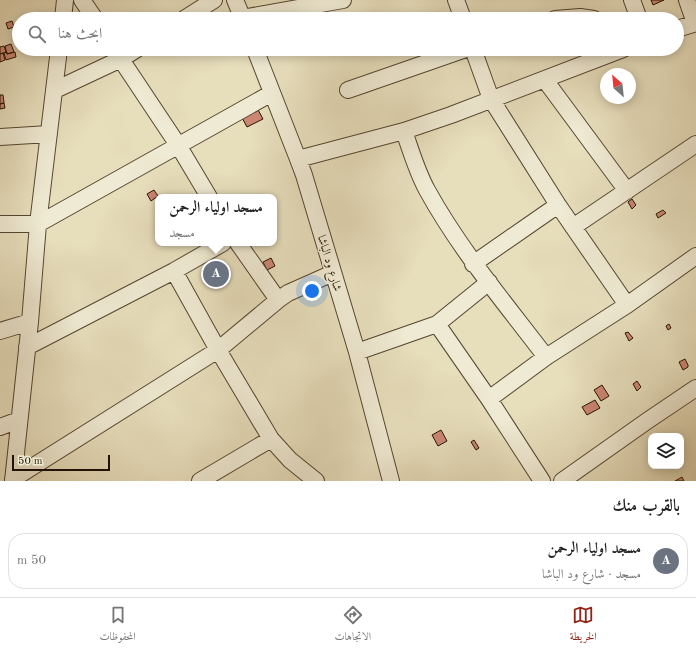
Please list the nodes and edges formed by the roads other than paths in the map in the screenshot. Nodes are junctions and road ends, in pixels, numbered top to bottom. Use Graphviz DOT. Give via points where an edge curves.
graph roads {
  1 [pos="65,0"];
  2 [pos="82,0"];
  3 [pos="214,0"];
  4 [pos="235,0"];
  5 [pos="343,0"];
  6 [pos="456,0"];
  7 [pos="632,0"];
  8 [pos="687,0"];
  9 [pos="64,12"];
  10 [pos="90,12"];
  11 [pos="195,12"];
  12 [pos="240,12"];
  13 [pos="276,12"];
  14 [pos="460,12"];
  15 [pos="636,12"];
  16 [pos="696,23"];
  17 [pos="684,27"];
  18 [pos="58,56"];
  19 [pos="114,56"];
  20 [pos="118,56"];
  21 [pos="258,56"];
  22 [pos="446,56"];
  23 [pos="476,56"];
  24 [pos="605,56"];
  25 [pos="544,80"];
  26 [pos="55,90"];
  27 [pos="348,90"];
  28 [pos="272,93"];
  29 [pos="492,99"];
  30 [pos="404,130"];
  31 [pos="49,134"];
  32 [pos="0,137"];
  33 [pos="696,144"];
  34 [pos="178,145"];
  35 [pos="298,159"];
  36 [pos="627,191"];
  37 [pos="207,194"];
  38 [pos="558,206"];
  39 [pos="0,224"];
  40 [pos="38,224"];
  41 [pos="573,227"];
  42 [pos="218,246"];
  43 [pos="240,246"];
  44 [pos="696,256"];
  45 [pos="473,264"];
  46 [pos="174,271"];
  47 [pos="333,273"];
  48 [pos="489,282"];
  49 [pos="278,300"];
  50 [pos="627,305"];
  51 [pos="30,322"];
  52 [pos="437,324"];
  53 [pos="0,331"];
  54 [pos="27,347"];
  55 [pos="218,350"];
  56 [pos="357,352"];
  57 [pos="546,357"];
  58 [pos="696,388"];
  59 [pos="489,399"];
  60 [pos="19,420"];
  61 [pos="0,427"];
  62 [pos="271,439"];
  63 [pos="13,480"];
  64 [pos="389,480"];
  65 [pos="200,481"];
  66 [pos="316,481"];
  67 [pos="542,481"];
  68 [pos="562,481"];
  1 -- 9 [label="street"];
  2 -- 10 [label="street"];
  3 -- 11 [label="street"];
  4 -- 12 [label="street"];
  5 -- 13 [label="street"];
  6 -- 14 [label="street"];
  7 -- 15 [label="street"];
  8 -- 16 [label="street"];
  16 -- 17 [label="street"];
  18 -- 26 [label="street"];
  19 -- 26 [label="street"];
  20 -- 34 [label="street"];
  21 -- 28 [label="street, شارع ود الباشا"];
  22 -- 27 [label="street"];
  23 -- 29 [label="street"];
  24 -- 25 [label="street"];
  25 -- 29 [label="street"];
  25 -- 36 [label="street"];
  26 -- 31 [label="street"];
  28 -- 34 [label="street"];
  28 -- 35 [label="street, شارع ود الباشا"];
  29 -- 30 [label="street"];
  29 -- 38 [label="street"];
  30 -- 35 [label="street"];
  30 -- 45 [label="street" via="412,157 427,190"];
  31 -- 32 [label="street"];
  31 -- 40 [label="street"];
  33 -- 36 [label="street"];
  34 -- 37 [label="street"];
  34 -- 40 [label="street"];
  35 -- 47 [label="street, شارع ود الباشا"];
  36 -- 41 [label="street"];
  38 -- 41 [label="street"];
  38 -- 45 [label="street"];
  39 -- 40 [label="street"];
  40 -- 51 [label="street"];
  41 -- 50 [label="street"];
  42 -- 46 [label="street"];
  43 -- 49 [label="street"];
  44 -- 50 [label="street"];
  45 -- 48 [label="street"];
  46 -- 54 [label="street"];
  46 -- 55 [label="street"];
  47 -- 49 [label="street"];
  47 -- 56 [label="street, شارع ود الباشا"];
  48 -- 52 [label="street"];
  48 -- 57 [label="street"];
  49 -- 55 [label="street"];
  50 -- 57 [label="street"];
  51 -- 53 [label="street"];
  51 -- 54 [label="street"];
  52 -- 56 [label="street"];
  52 -- 59 [label="street"];
  54 -- 60 [label="street"];
  55 -- 62 [label="street"];
  55 -- 63 [label="street"];
  56 -- 64 [label="street, شارع ود الباشا"];
  57 -- 59 [label="street"];
  58 -- 68 [label="street"];
  59 -- 67 [label="street"];
  60 -- 61 [label="street"];
  60 -- 63 [label="street"];
  62 -- 65 [label="street"];
  62 -- 66 [label="street" via="290,460"];
}
